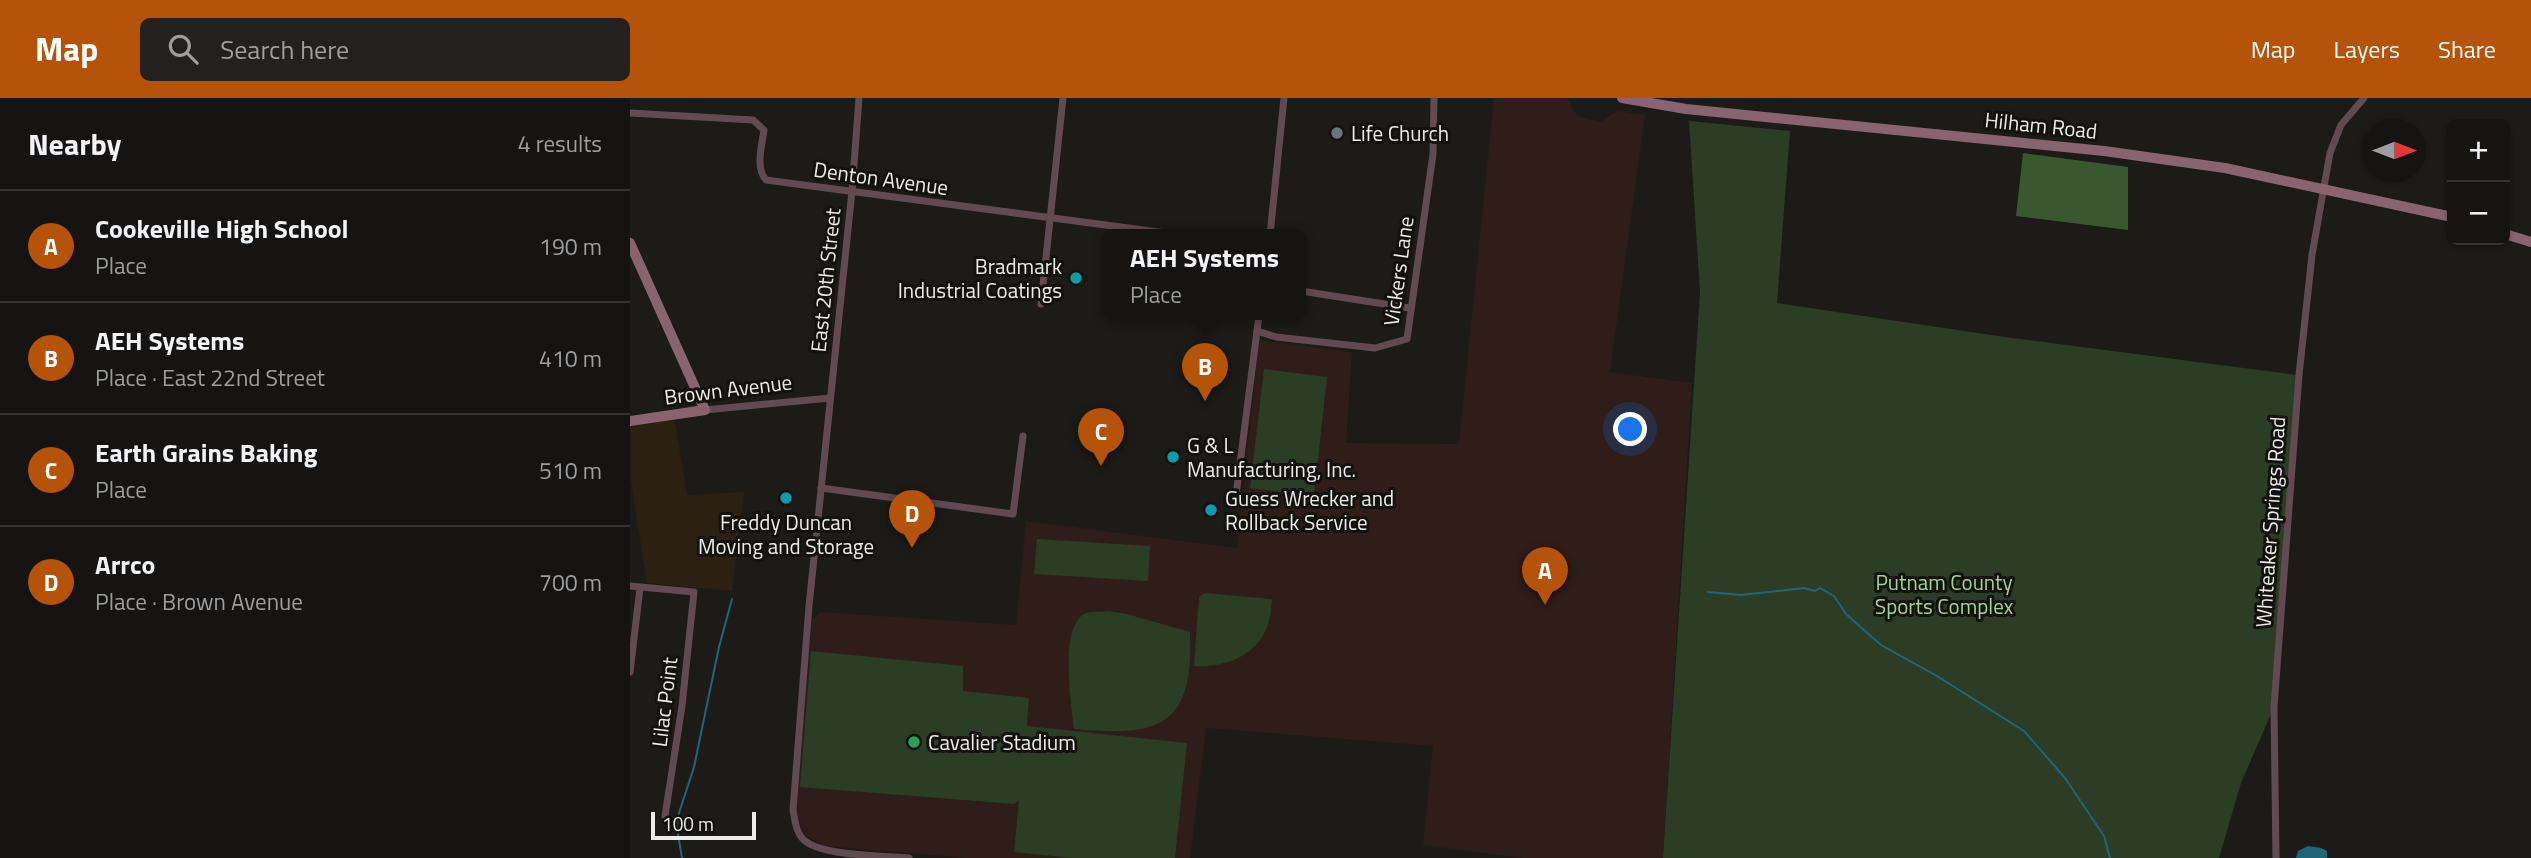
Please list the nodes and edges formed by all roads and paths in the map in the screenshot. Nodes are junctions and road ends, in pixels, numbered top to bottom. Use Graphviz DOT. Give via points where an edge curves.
graph roads {
  1 [pos="859,98"];
  2 [pos="1063,98"];
  3 [pos="1284,98"];
  4 [pos="1434,98"];
  5 [pos="1622,98"];
  6 [pos="2364,98"];
  7 [pos="630,113"];
  8 [pos="2324,189"];
  9 [pos="852,191"];
  10 [pos="2447,217"];
  11 [pos="1051,219"];
  12 [pos="1132,229"];
  13 [pos="1271,229"];
  14 [pos="2510,236"];
  15 [pos="2531,242"];
  16 [pos="630,243"];
  17 [pos="1306,292"];
  18 [pos="1041,304"];
  19 [pos="1410,308"];
  20 [pos="1258,320"];
  21 [pos="1257,331"];
  22 [pos="830,398"];
  23 [pos="705,410"];
  24 [pos="630,421"];
  25 [pos="1023,436"];
  26 [pos="821,488"];
  27 [pos="1235,503"];
  28 [pos="630,586"];
  29 [pos="640,588"];
  30 [pos="630,673"];
  31 [pos="665,816"];
  32 [pos="882,857"];
  33 [pos="909,858"];
  34 [pos="2276,858"];
  1 -- 9 [label="street, East 20th Street"];
  2 -- 11 [label="street"];
  3 -- 13 [label="street"];
  4 -- 19 [label="street, Vickers Lane" via="1433,154"];
  5 -- 8 [label="main road, Hilham Road" via="1686,109 2104,151 2225,167"];
  6 -- 8 [label="street, Whiteaker Springs Road" via="2341,125"];
  7 -- 9 [label="street, Denton Avenue" via="753,120 764,130 760,166 766,180"];
  8 -- 10 [label="main road, Hilham Road"];
  8 -- 34 [label="street, Whiteaker Springs Road" via="2298,375 2276,679"];
  9 -- 11 [label="street, Denton Avenue"];
  9 -- 22 [label="street, East 20th Street"];
  11 -- 12 [label="street, Denton Avenue"];
  11 -- 18 [label="street"];
  14 -- 15 [label="main road"];
  16 -- 23 [label="main road"];
  17 -- 19 [label="street"];
  19 -- 21 [label="street, Vickers Lane" via="1407,339 1375,348"];
  20 -- 21 [label="street"];
  21 -- 27 [label="street"];
  22 -- 23 [label="street, Brown Avenue"];
  22 -- 26 [label="street, East 20th Street"];
  23 -- 24 [label="main road, Brown Avenue"];
  25 -- 26 [label="street" via="1013,514"];
  26 -- 32 [label="street, East 20th Street" via="793,810 803,839 820,850"];
  28 -- 29 [label="street"];
  29 -- 30 [label="street"];
  29 -- 31 [label="street, Lilac Point" via="694,592"];
  32 -- 33 [label="street"];
}
